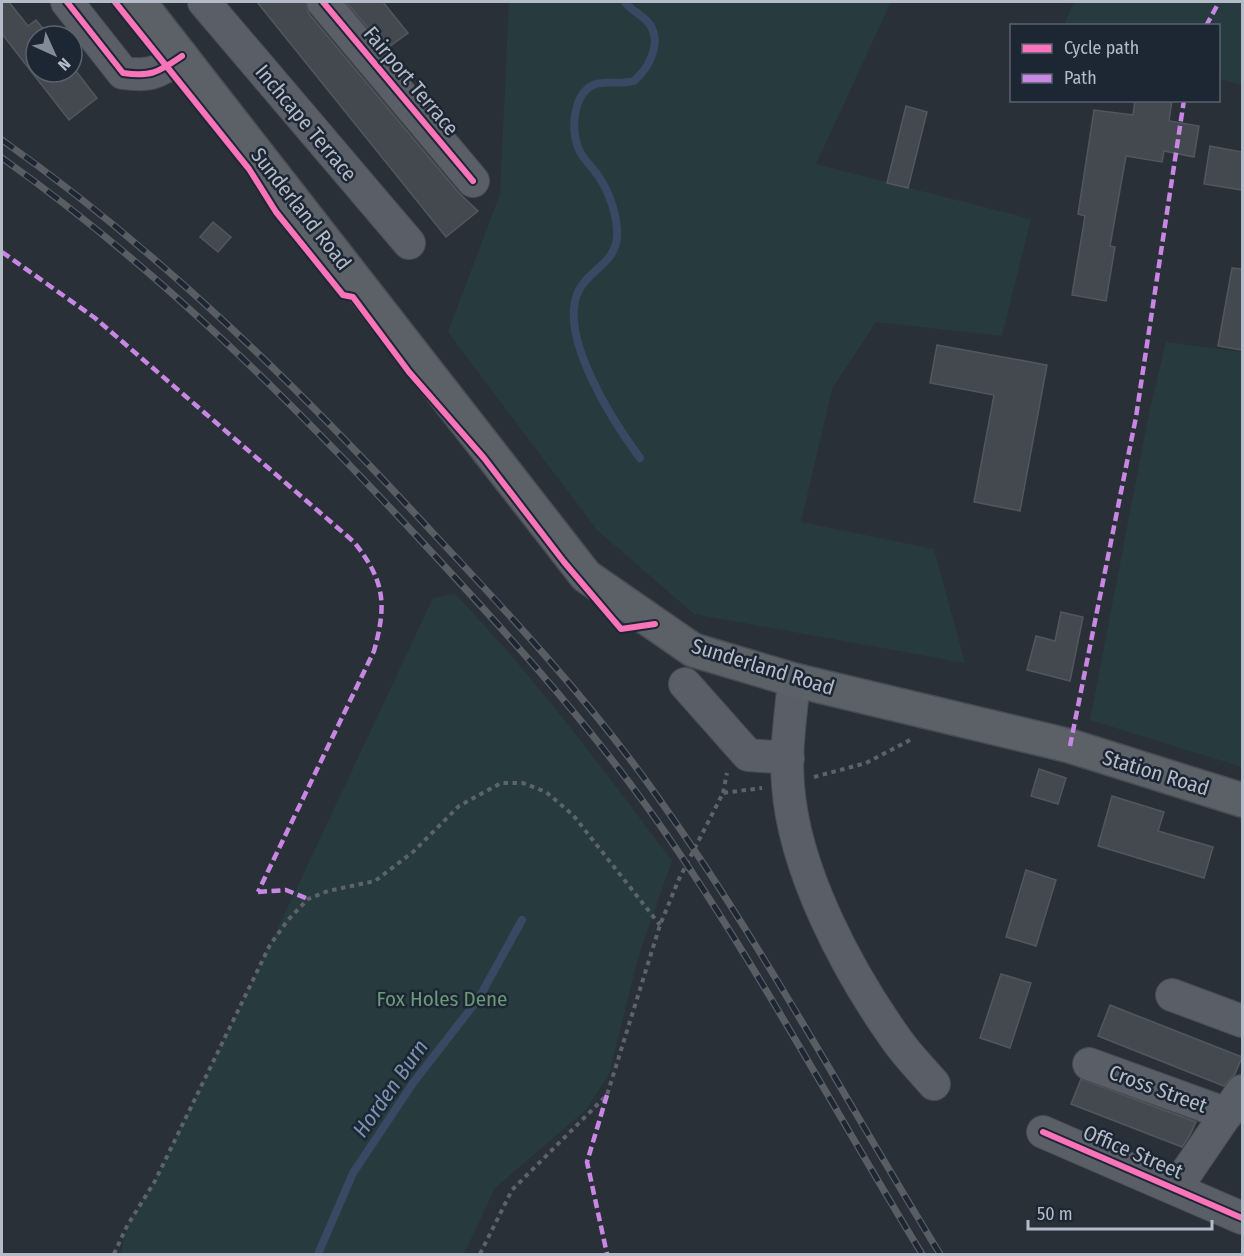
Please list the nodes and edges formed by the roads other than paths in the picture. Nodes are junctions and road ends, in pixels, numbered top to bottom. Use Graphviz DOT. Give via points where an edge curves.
graph roads {
  1 [pos="67,2"];
  2 [pos="139,2"];
  3 [pos="204,2"];
  4 [pos="323,2"];
  5 [pos="182,56"];
  6 [pos="473,181"];
  7 [pos="409,243"];
  8 [pos="794,680"];
  9 [pos="685,684"];
  10 [pos="1070,746"];
  11 [pos="788,758"];
  12 [pos="1242,800"];
  13 [pos="1172,995"];
  14 [pos="1242,1021"];
  15 [pos="1089,1064"];
  16 [pos="934,1084"];
  17 [pos="1235,1103"];
  18 [pos="1043,1132"];
  19 [pos="1176,1188"];
  20 [pos="1242,1218"];
  1 -- 5 [label="street" via="123,73 155,74"];
  2 -- 5 [label="main road, Sunderland Road"];
  3 -- 7 [label="street, Inchcape Terrace"];
  4 -- 6 [label="street, Fairport Terrace"];
  5 -- 8 [label="main road, Sunderland Road" via="586,576 693,650"];
  8 -- 10 [label="main road, Sunderland Road"];
  8 -- 11 [label="street"];
  9 -- 11 [label="street" via="748,755"];
  10 -- 12 [label="main road, Station Road"];
  11 -- 16 [label="street" via="794,830 830,925 896,1039"];
  13 -- 14 [label="street"];
  15 -- 17 [label="street, Cross Street"];
  17 -- 19 [label="street"];
  18 -- 19 [label="street, Office Street"];
  19 -- 20 [label="street, Office Street"];
}
